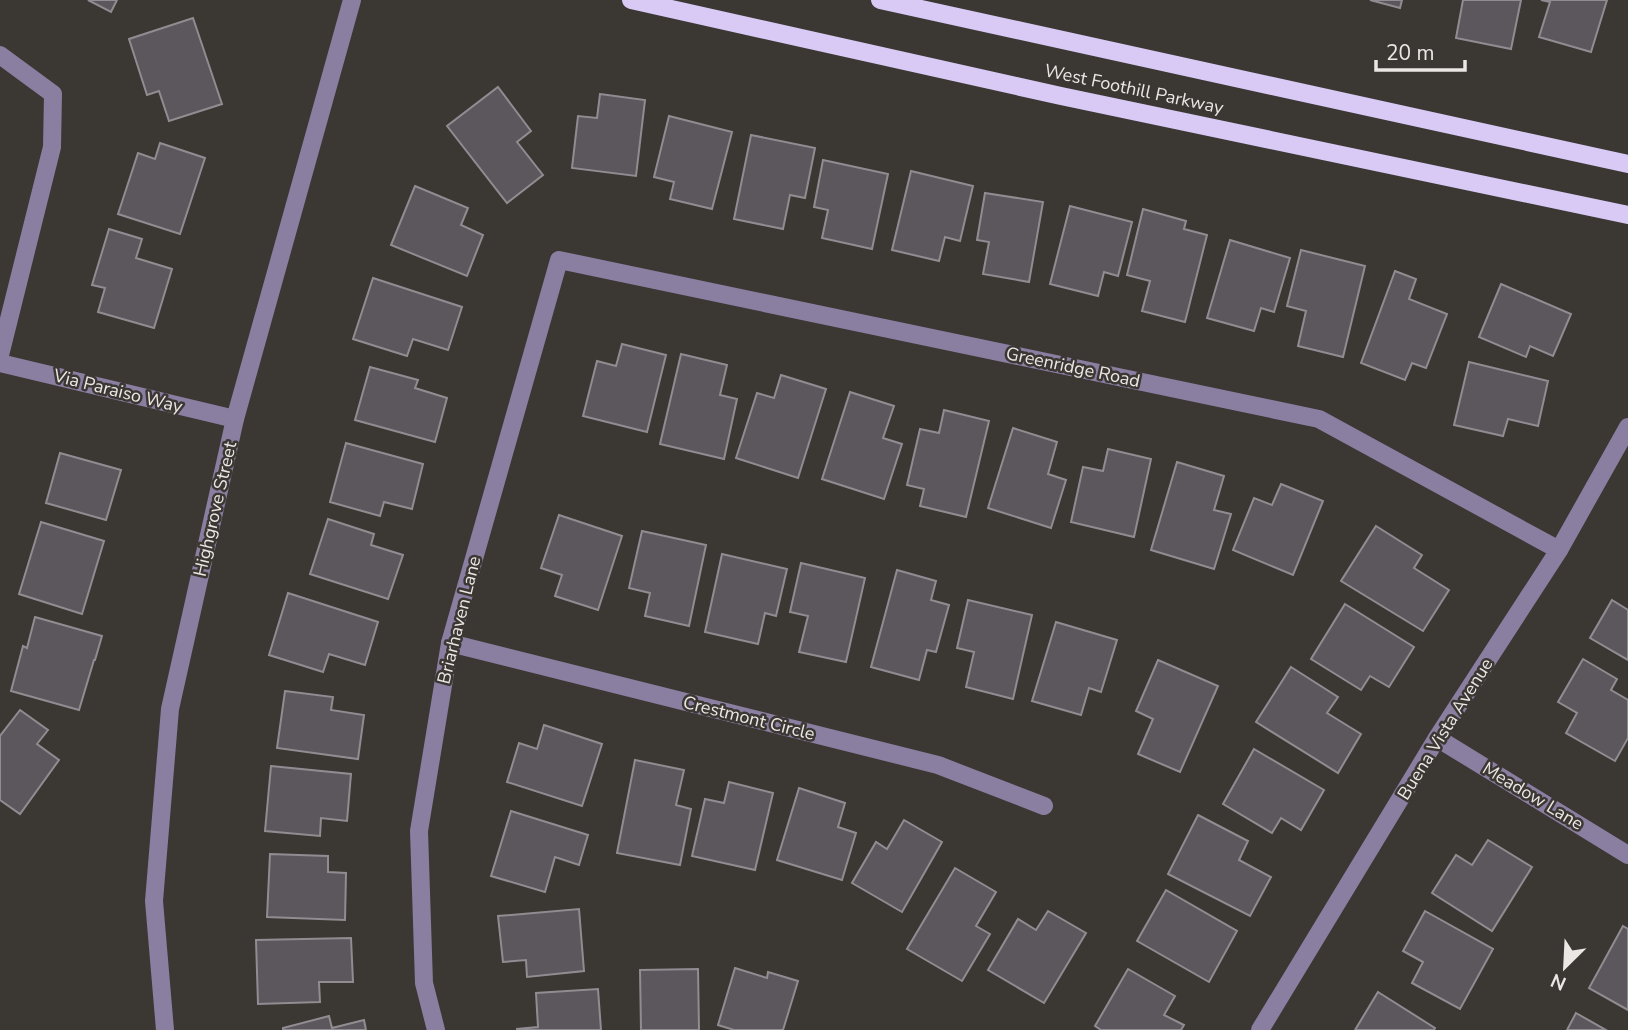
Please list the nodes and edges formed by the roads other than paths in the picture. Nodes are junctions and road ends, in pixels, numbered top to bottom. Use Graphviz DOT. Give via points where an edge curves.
graph roads {
  1 [pos="352,0"];
  2 [pos="631,0"];
  3 [pos="880,0"];
  4 [pos="0,55"];
  5 [pos="1628,164"];
  6 [pos="1628,215"];
  7 [pos="559,260"];
  8 [pos="0,355"];
  9 [pos="0,363"];
  10 [pos="235,419"];
  11 [pos="1628,427"];
  12 [pos="1559,550"];
  13 [pos="450,643"];
  14 [pos="1437,738"];
  15 [pos="1044,806"];
  16 [pos="1628,855"];
  17 [pos="165,1030"];
  18 [pos="436,1030"];
  19 [pos="1260,1030"];
  1 -- 10 [label="street, Highgrove Street"];
  2 -- 6 [label="main road, West Foothill Parkway"];
  3 -- 5 [label="main road, West Foothill Parkway"];
  4 -- 8 [label="street" via="53,94 52,147"];
  7 -- 12 [label="street, Greenridge Road" via="1319,419"];
  7 -- 13 [label="street, Briarhaven Lane"];
  9 -- 10 [label="street, Via Paraiso Way"];
  10 -- 17 [label="street, Highgrove Street" via="170,709 155,901"];
  11 -- 12 [label="street, Buena Vista Avenue"];
  12 -- 14 [label="street, Buena Vista Avenue"];
  13 -- 15 [label="street, Crestmont Circle" via="939,765"];
  13 -- 18 [label="street, Briarhaven Lane" via="419,831 425,984"];
  14 -- 16 [label="street, Meadow Lane"];
  14 -- 19 [label="street, Buena Vista Avenue"];
}
